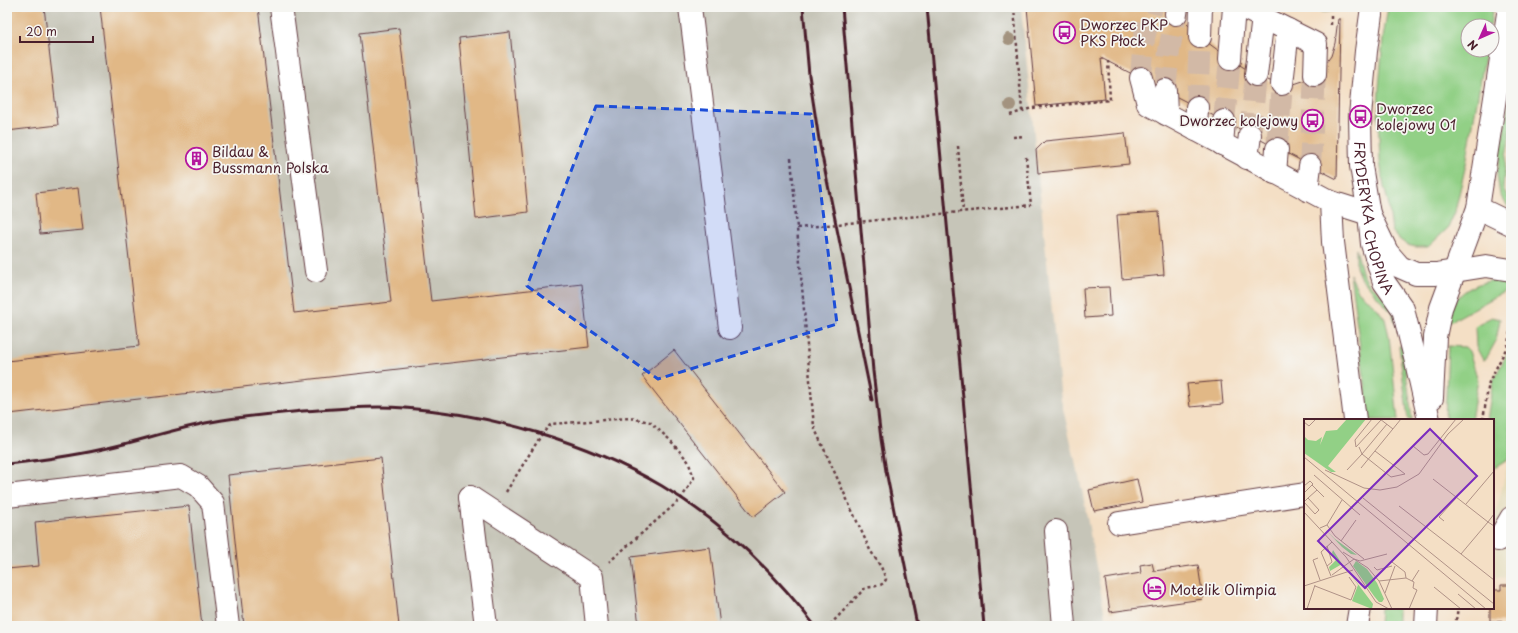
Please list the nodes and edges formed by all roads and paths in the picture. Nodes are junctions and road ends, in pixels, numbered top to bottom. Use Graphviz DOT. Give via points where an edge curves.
graph roads {
  1 [pos="280,7"];
  2 [pos="690,7"];
  3 [pos="1014,7"];
  4 [pos="1201,7"];
  5 [pos="1234,7"];
  6 [pos="1242,7"];
  7 [pos="1372,7"];
  8 [pos="1509,7"];
  9 [pos="1263,17"];
  10 [pos="1288,30"];
  11 [pos="1200,36"];
  12 [pos="1230,59"];
  13 [pos="1108,61"];
  14 [pos="1256,75"];
  15 [pos="1315,75"];
  16 [pos="1141,78"];
  17 [pos="1282,84"];
  18 [pos="1165,90"];
  19 [pos="1197,107"];
  20 [pos="1022,111"];
  21 [pos="1166,114"];
  22 [pos="1010,115"];
  23 [pos="1224,121"];
  24 [pos="1196,130"];
  25 [pos="1250,135"];
  26 [pos="1024,136"];
  27 [pos="1013,137"];
  28 [pos="1222,144"];
  29 [pos="958,146"];
  30 [pos="1277,149"];
  31 [pos="1026,157"];
  32 [pos="791,158"];
  33 [pos="1247,158"];
  34 [pos="1310,166"];
  35 [pos="1275,173"];
  36 [pos="1508,175"];
  37 [pos="1307,190"];
  38 [pos="1511,191"];
  39 [pos="1331,202"];
  40 [pos="1478,208"];
  41 [pos="963,212"];
  42 [pos="1369,214"];
  43 [pos="1511,224"];
  44 [pos="797,228"];
  45 [pos="1511,270"];
  46 [pos="316,271"];
  47 [pos="1455,272"];
  48 [pos="1511,324"];
  49 [pos="730,328"];
  50 [pos="1355,419"];
  51 [pos="1430,419"];
  52 [pos="1430,419"];
  53 [pos="1483,419"];
  54 [pos="1304,494"];
  55 [pos="7,496"];
  56 [pos="493,512"];
  57 [pos="1511,518"];
  58 [pos="1119,523"];
  59 [pos="1056,531"];
  60 [pos="1501,540"];
  61 [pos="592,577"];
  62 [pos="1360,609"];
  63 [pos="1427,609"];
  64 [pos="1458,609"];
  65 [pos="228,626"];
  66 [pos="486,626"];
  67 [pos="597,626"];
  68 [pos="829,626"];
  69 [pos="1064,626"];
  70 [pos="1358,626"];
  71 [pos="1426,626"];
  72 [pos="1455,626"];
  1 -- 46 [label="street"];
  2 -- 49 [label="street"];
  3 -- 20 [label="path"];
  4 -- 11 [label="street"];
  5 -- 12 [label="street"];
  6 -- 9 [label="street"];
  7 -- 42 [label="street, FRYDERYKA CHOPINA" via="1360,116 1361,166"];
  8 -- 40 [label="street, FRYDERYKA CHOPINA"];
  9 -- 10 [label="street"];
  9 -- 14 [label="street"];
  10 -- 15 [label="street" via="1316,44"];
  10 -- 17 [label="street"];
  13 -- 20 [label="path" via="1110,100"];
  16 -- 21 [label="street" via="1148,104"];
  18 -- 21 [label="street"];
  19 -- 24 [label="street"];
  20 -- 22 [label="path"];
  21 -- 24 [label="street"];
  23 -- 28 [label="street"];
  24 -- 28 [label="street"];
  25 -- 33 [label="street"];
  26 -- 27 [label="path"];
  28 -- 33 [label="street"];
  29 -- 41 [label="path"];
  30 -- 35 [label="street"];
  31 -- 41 [label="path, bridge" via="1031,205"];
  32 -- 44 [label="path"];
  33 -- 35 [label="street"];
  34 -- 37 [label="street"];
  35 -- 37 [label="street"];
  36 -- 38 [label="path"];
  37 -- 39 [label="street"];
  39 -- 42 [label="street"];
  39 -- 50 [label="street"];
  40 -- 43 [label="street"];
  40 -- 47 [label="street, FRYDERYKA CHOPINA"];
  41 -- 44 [label="path, bridge"];
  42 -- 47 [label="street" via="1387,252 1400,267 1416,274"];
  42 -- 51 [label="street, FRYDERYKA CHOPINA" via="1372,244 1384,282 1403,309"];
  44 -- 68 [label="path" via="814,427 870,550 886,579 881,586 864,589"];
  45 -- 47 [label="street" via="1486,266"];
  47 -- 52 [label="street, FRYDERYKA CHOPINA" via="1441,308 1435,337"];
  48 -- 53 [label="path" via="1508,344 1489,382"];
  54 -- 58 [label="street"];
  55 -- 65 [label="street" via="181,476 198,486 213,503"];
  56 -- 61 [label="street"];
  56 -- 61 [label="path" via="542,434 551,424 630,418 650,422 688,461 694,478 681,499"];
  56 -- 66 [label="street" via="470,497"];
  57 -- 60 [label="street"];
  59 -- 69 [label="street"];
  61 -- 67 [label="street"];
  62 -- 70 [label="street"];
  63 -- 71 [label="street"];
  64 -- 72 [label="path"];
}
